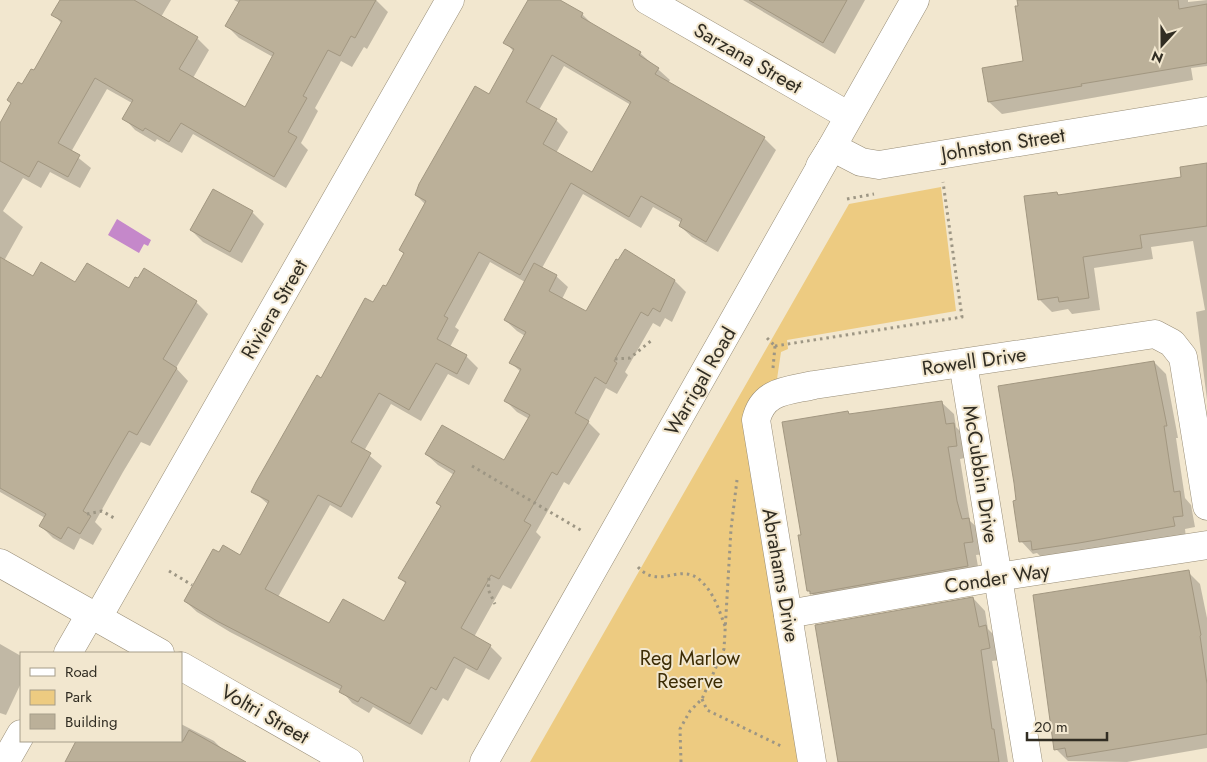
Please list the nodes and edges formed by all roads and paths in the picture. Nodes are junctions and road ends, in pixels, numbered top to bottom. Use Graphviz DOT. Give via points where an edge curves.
graph roads {
  1 [pos="450,0"];
  2 [pos="647,0"];
  3 [pos="915,0"];
  4 [pos="1207,111"];
  5 [pos="849,116"];
  6 [pos="816,173"];
  7 [pos="943,180"];
  8 [pos="767,338"];
  9 [pos="652,340"];
  10 [pos="775,346"];
  11 [pos="615,358"];
  12 [pos="963,363"];
  13 [pos="773,383"];
  14 [pos="472,466"];
  15 [pos="739,470"];
  16 [pos="1207,506"];
  17 [pos="87,514"];
  18 [pos="114,518"];
  19 [pos="606,545"];
  20 [pos="1207,545"];
  21 [pos="0,563"];
  22 [pos="638,567"];
  23 [pos="169,571"];
  24 [pos="998,577"];
  25 [pos="489,578"];
  26 [pos="192,585"];
  27 [pos="495,604"];
  28 [pos="788,614"];
  29 [pos="94,615"];
  30 [pos="725,626"];
  31 [pos="69,652"];
  32 [pos="158,652"];
  33 [pos="182,667"];
  34 [pos="702,699"];
  35 [pos="20,736"];
  36 [pos="787,749"];
  37 [pos="5,762"];
  38 [pos="349,762"];
  39 [pos="484,762"];
  40 [pos="681,762"];
  41 [pos="812,762"];
  42 [pos="1028,762"];
  1 -- 29 [label="main road, Riviera Street"];
  2 -- 5 [label="main road, Sarzana Street"];
  3 -- 5 [label="main road, Warrigal Road"];
  4 -- 6 [label="main road, Johnston Street" via="879,165 862,162 832,147"];
  5 -- 6 [label="main road, Warrigal Road"];
  6 -- 19 [label="main road, Warrigal Road"];
  7 -- 10 [label="path" via="962,317"];
  8 -- 10 [label="path"];
  9 -- 11 [label="path" via="630,358"];
  10 -- 13 [label="path"];
  12 -- 13 [label="main road, Rowell Drive" via="814,385"];
  12 -- 16 [label="main road, Rowell Drive" via="1155,334 1172,343 1183,357"];
  12 -- 24 [label="main road, McCubbin Drive"];
  13 -- 28 [label="main road, Abrahams Drive" via="756,420"];
  14 -- 19 [label="path"];
  15 -- 30 [label="path" via="731,529"];
  17 -- 18 [label="path" via="102,512"];
  19 -- 39 [label="main road, Warrigal Road"];
  20 -- 24 [label="main road, Conder Way"];
  21 -- 29 [label="main road"];
  22 -- 30 [label="path" via="646,575 660,578 690,574 701,581 714,599"];
  23 -- 26 [label="path"];
  24 -- 28 [label="main road, Conder Way"];
  24 -- 42 [label="main road, McCubbin Drive"];
  25 -- 27 [label="path" via="488,589"];
  28 -- 41 [label="main road, Abrahams Drive"];
  29 -- 31 [label="main road, Riviera Street"];
  29 -- 32 [label="main road"];
  30 -- 34 [label="path" via="724,649"];
  33 -- 38 [label="main road, Voltri Street"];
  34 -- 36 [label="path" via="708,710"];
  34 -- 40 [label="path" via="690,711 680,729"];
  35 -- 37 [label="main road"];
}
